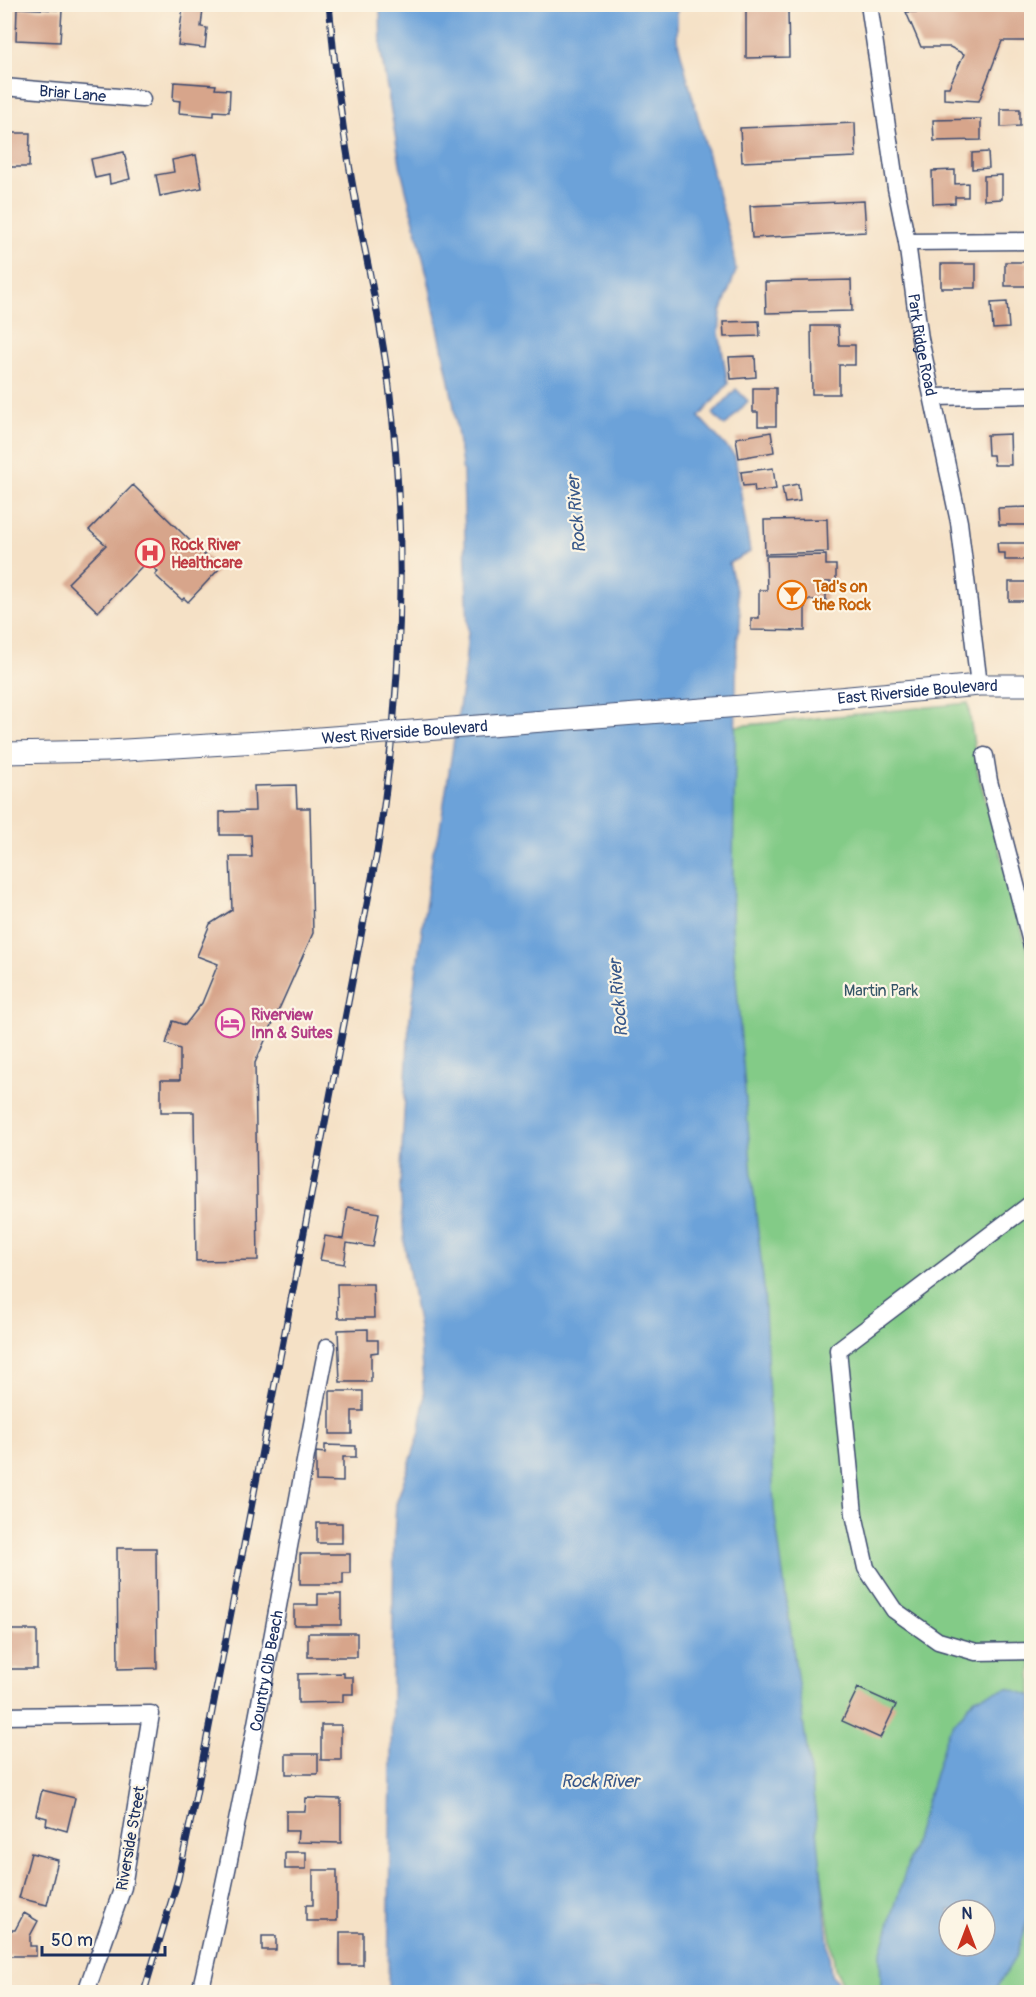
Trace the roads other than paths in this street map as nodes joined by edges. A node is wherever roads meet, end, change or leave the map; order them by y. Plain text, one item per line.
1 (869, 4) edge
2 (4, 87) edge
3 (142, 99) dead end
4 (1032, 241) edge
5 (907, 242) junction
6 (1032, 395) edge
7 (933, 397) junction
8 (1032, 685) edge
9 (979, 686) junction
10 (806, 701) joint
11 (4, 753) edge
12 (985, 756) dead end
13 (1032, 946) edge
14 (1032, 1203) edge
15 (327, 1347) dead end
16 (1032, 1651) edge
17 (4, 1716) edge
18 (86, 1992) edge
19 (200, 1992) edge

1 - 5 street, Park Ridge Road
2 - 3 street, Briar Lane
4 - 5 street
5 - 7 street, Park Ridge Road
6 - 7 street
7 - 9 street, Park Ridge Road
8 - 9 main road, East Riverside Boulevard
9 - 10 main road, East Riverside Boulevard
10 - 11 main road, West Riverside Boulevard, bridge
12 - 13 street
14 - 16 street
15 - 19 street, Country Clb Beach
17 - 18 street, Riverside Street

